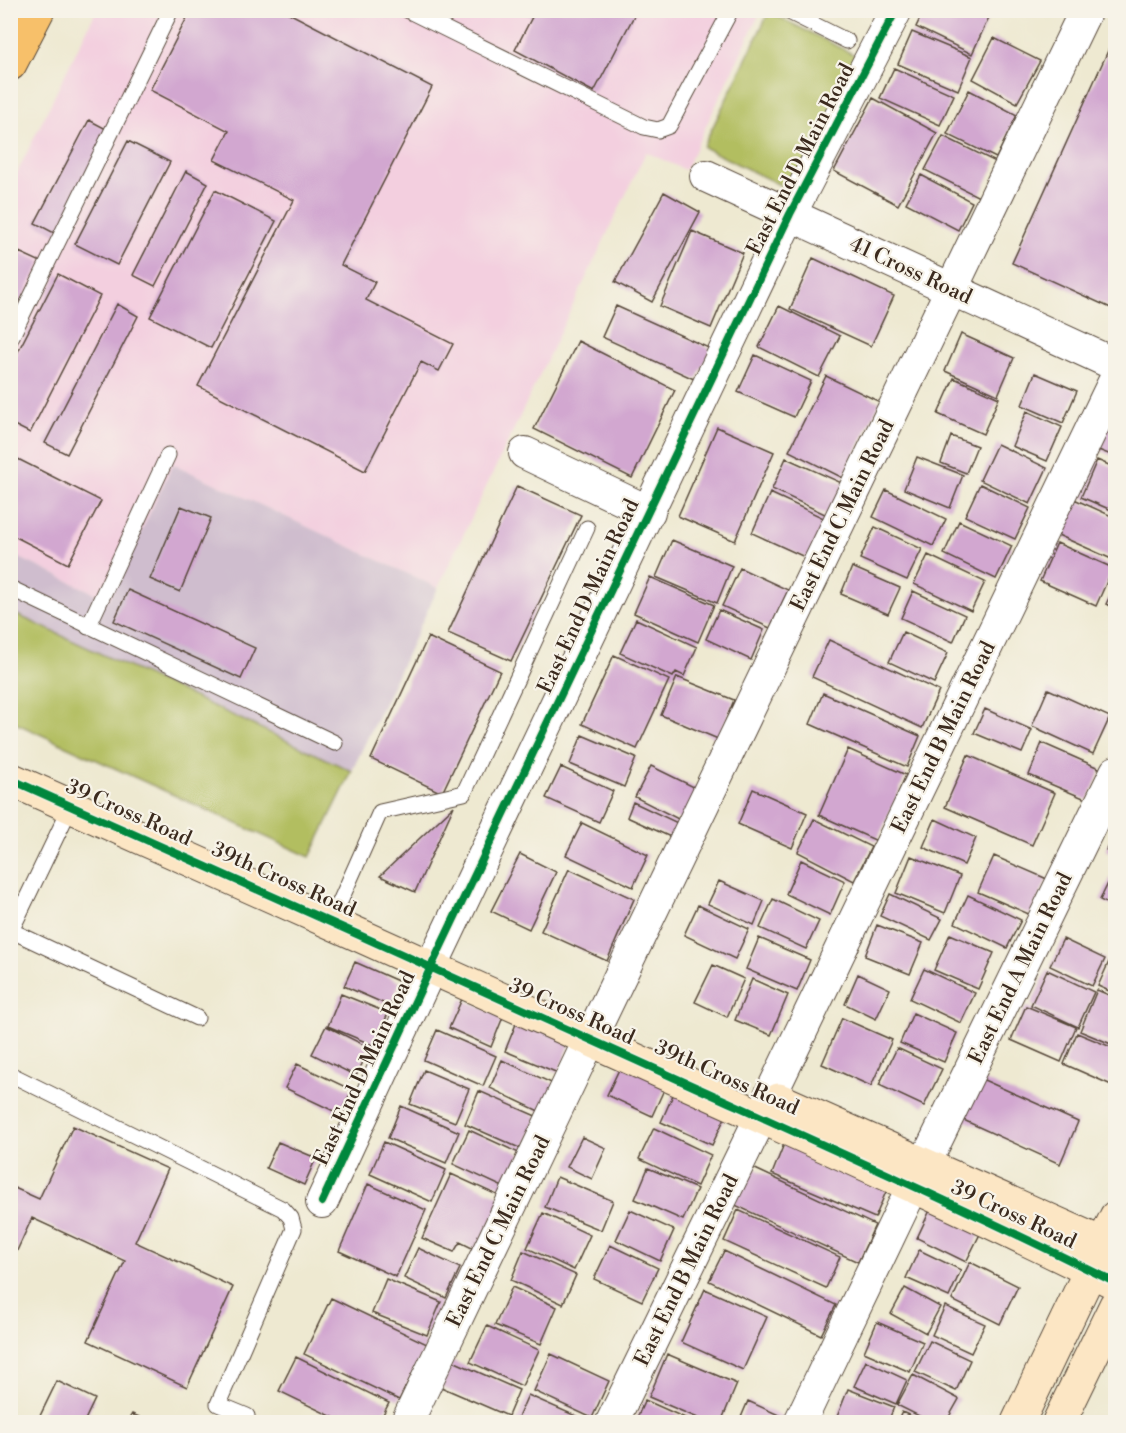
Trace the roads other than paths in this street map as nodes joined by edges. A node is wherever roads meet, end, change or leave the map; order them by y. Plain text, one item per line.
1 (38, 10) edge
2 (171, 10) edge
3 (407, 10) edge
4 (731, 10) edge
5 (785, 10) edge
6 (896, 10) edge
7 (1086, 10) edge
8 (847, 41) dead end
9 (10, 64) edge
10 (706, 176) dead end
11 (790, 214) junction
12 (951, 288) junction
13 (10, 340) edge
14 (1116, 364) edge
15 (1116, 378) edge
16 (525, 453) dead end
17 (168, 454) dead end
18 (648, 512) junction
19 (587, 528) dead end
20 (10, 588) edge
21 (88, 627) junction
22 (335, 743) dead end
23 (10, 758) edge
24 (1116, 772) edge
25 (10, 779) edge
26 (92, 808) junction
27 (339, 904) junction
28 (11, 932) edge
29 (436, 958) junction
30 (197, 1017) dead end
31 (594, 1029) junction
32 (10, 1074) edge
33 (765, 1107) junction
34 (918, 1175) junction
35 (322, 1202) dead end
36 (1108, 1253) edge
37 (1116, 1305) edge
38 (244, 1422) edge
39 (406, 1422) edge
40 (612, 1422) edge
41 (800, 1422) edge
42 (1018, 1422) edge
43 (1059, 1422) edge

1 - 9 main road
2 - 13 lane
3 - 4 lane
5 - 8 lane
6 - 11 street, East End D Main Road
7 - 12 street, East End C Main Road
10 - 11 street, 41 Cross Road
11 - 12 street, 41 Cross Road
11 - 18 street, East End D Main Road
12 - 14 street, 41 Cross Road
12 - 31 street, East End C Main Road
15 - 33 street, East End B Main Road
16 - 18 street
17 - 21 lane
18 - 29 street, East End D Main Road
19 - 27 lane
20 - 21 lane
21 - 22 lane
23 - 26 street, 39th Cross Road
24 - 34 street, East End A Main Road
25 - 26 street, 39 Cross Road
26 - 27 street, 39th Cross Road
26 - 28 lane
26 - 29 street, 39 Cross Road
27 - 29 street, 39th Cross Road
28 - 30 lane
29 - 31 street, 39 Cross Road
29 - 35 street, East End D Main Road
31 - 33 street, 39 Cross Road
31 - 39 street, East End C Main Road
32 - 38 lane
33 - 34 street, 39 Cross Road
33 - 40 street, East End B Main Road
34 - 36 street, 39 Cross Road
34 - 41 street, East End A Main Road
36 - 42 street
37 - 43 street

